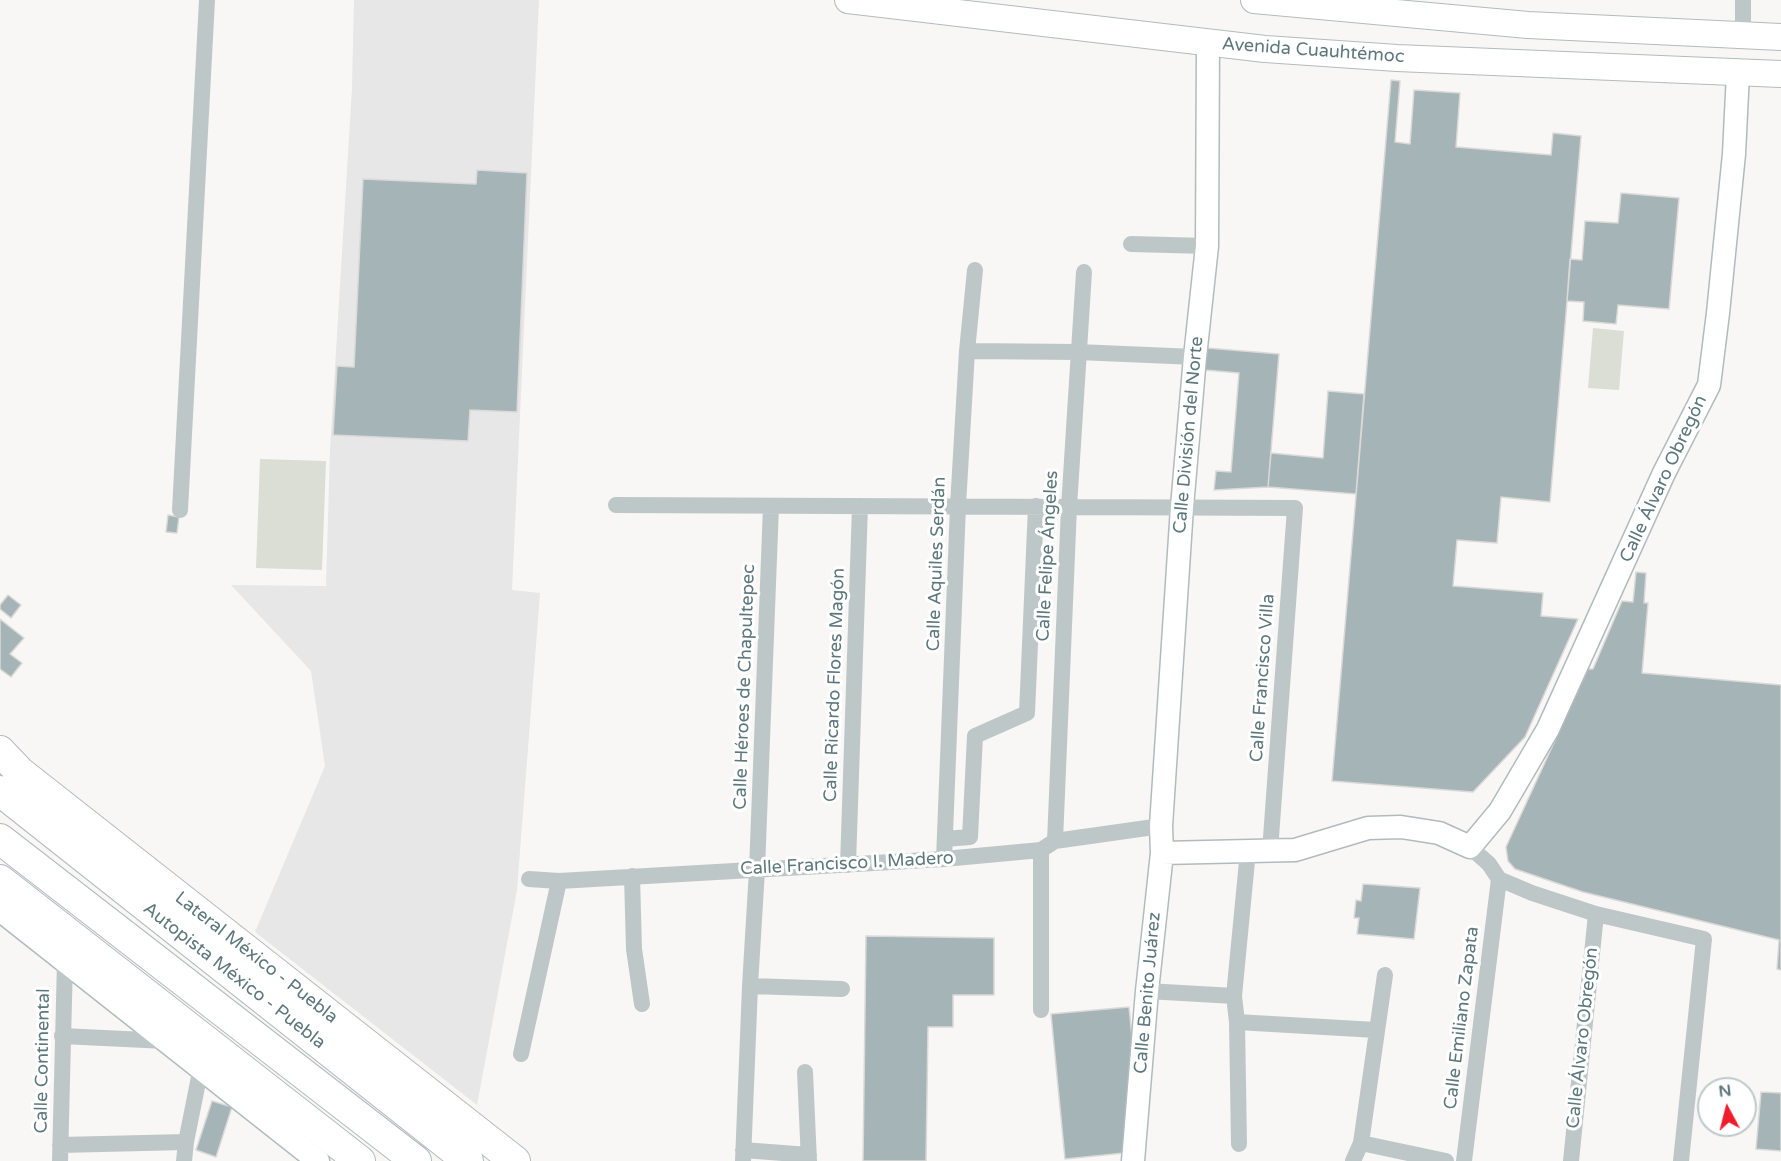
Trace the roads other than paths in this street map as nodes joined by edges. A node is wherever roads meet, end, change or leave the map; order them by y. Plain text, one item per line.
1 (207, 0) edge
2 (848, 0) edge
3 (1254, 0) edge
4 (1743, 0) edge
5 (1743, 36) junction
6 (1781, 37) edge
7 (1208, 43) junction
8 (1781, 61) edge
9 (1681, 69) junction
10 (1738, 73) junction
11 (1781, 74) edge
12 (1131, 244) dead end
13 (1207, 246) junction
14 (975, 270) dead end
15 (1084, 272) dead end
16 (967, 351) junction
17 (1078, 352) junction
18 (1195, 357) junction
19 (616, 505) dead end
20 (771, 506) junction
21 (860, 506) junction
22 (958, 506) junction
23 (1036, 506) junction
24 (1069, 507) junction
25 (1182, 507) junction
26 (180, 510) dead end
27 (0, 751) edge
28 (0, 791) edge
29 (1161, 826) junction
30 (0, 839) edge
31 (945, 839) junction
32 (1048, 846) junction
33 (1470, 847) junction
34 (1259, 851) junction
35 (1162, 853) junction
36 (944, 859) junction
37 (848, 865) junction
38 (757, 870) junction
39 (632, 876) junction
40 (529, 879) dead end
41 (1499, 879) junction
42 (0, 880) edge
43 (559, 881) junction
44 (0, 910) edge
45 (1596, 914) junction
46 (65, 961) junction
47 (1385, 975) dead end
48 (750, 986) junction
49 (842, 989) dead end
50 (1147, 991) junction
51 (203, 995) junction
52 (1234, 996) junction
53 (642, 1004) dead end
54 (1041, 1011) dead end
55 (1237, 1022) junction
56 (1376, 1030) junction
57 (62, 1036) junction
58 (166, 1041) junction
59 (521, 1054) dead end
60 (201, 1067) junction
61 (805, 1072) dead end
62 (186, 1142) junction
63 (1361, 1143) junction
64 (1239, 1144) dead end
65 (60, 1153) edge
66 (743, 1156) edge
67 (809, 1158) edge
68 (184, 1161) edge
69 (318, 1161) edge
70 (360, 1161) edge
71 (373, 1161) edge
72 (416, 1161) edge
73 (468, 1161) edge
74 (515, 1161) edge
75 (1133, 1161) edge
76 (1353, 1161) edge
77 (1446, 1161) edge
78 (1464, 1161) edge
79 (1571, 1161) edge
80 (1681, 1161) edge

1 - 26 street
2 - 7 main road, Avenida Cuauhtémoc
3 - 5 main road
4 - 5 street
5 - 6 main road
5 - 8 main road
5 - 9 main road
7 - 9 main road, Avenida Cuauhtémoc
7 - 13 street, Calle División del Norte
9 - 10 main road, Avenida Cuauhtémoc
10 - 11 main road, Avenida Cuauhtémoc
10 - 33 street, Calle Álvaro Obregón
12 - 13 street
13 - 18 street, Calle División del Norte
14 - 16 street, Calle Aquiles Serdán
15 - 17 street, Calle Felipe Ángeles
16 - 17 street
16 - 22 street, Calle Aquiles Serdán
17 - 18 street
17 - 24 street, Calle Felipe Ángeles
18 - 25 street, Calle División del Norte
19 - 20 street
20 - 21 street
20 - 38 street, Calle Héroes de Chapultepec
21 - 22 street
21 - 37 street, Calle Ricardo Flores Magón
22 - 23 street
22 - 31 street, Calle Aquiles Serdán
23 - 24 street
23 - 31 street
24 - 25 street
24 - 32 street, Calle Felipe Ángeles
25 - 29 street, Calle División del Norte
25 - 34 street, Calle Francisco Villa
27 - 74 highway, Lateral México - Puebla
28 - 73 highway, Autopista México - Puebla
29 - 32 street, Calle Francisco I. Madero
29 - 35 street, Calle Benito Juárez
30 - 51 highway, Autopista México - Puebla
31 - 36 street, Calle Aquiles Serdán
32 - 36 street, Calle Francisco I. Madero
32 - 54 street, Calle Felipe Ángeles
33 - 34 street
33 - 41 street
34 - 35 street
34 - 52 street
35 - 50 street, Calle Benito Juárez
36 - 37 street, Calle Francisco I. Madero
37 - 38 street, Calle Francisco I. Madero
38 - 39 street, Calle Francisco I. Madero
38 - 48 street, Calle Héroes de Chapultepec
39 - 43 street, Calle Francisco I. Madero
39 - 53 street
40 - 43 street, Calle Francisco I. Madero
41 - 45 street
41 - 78 street, Calle Emiliano Zapata
42 - 70 highway
43 - 59 street
44 - 46 street
45 - 79 street, Calle Álvaro Obregón
45 - 80 street
46 - 57 street, Calle Continental
46 - 58 street
47 - 56 street
48 - 49 street
48 - 66 street, Calle Héroes de Chapultepec
50 - 52 street
50 - 75 street, Calle Benito Juárez
51 - 71 highway
51 - 72 highway, Autopista México - Puebla
52 - 55 street
55 - 56 street
55 - 64 street
56 - 63 street
57 - 58 street
57 - 65 street, Calle Continental
58 - 60 street
60 - 62 street
60 - 69 street
61 - 67 street
62 - 65 street
62 - 68 street
63 - 76 street
63 - 77 street
66 - 67 street

